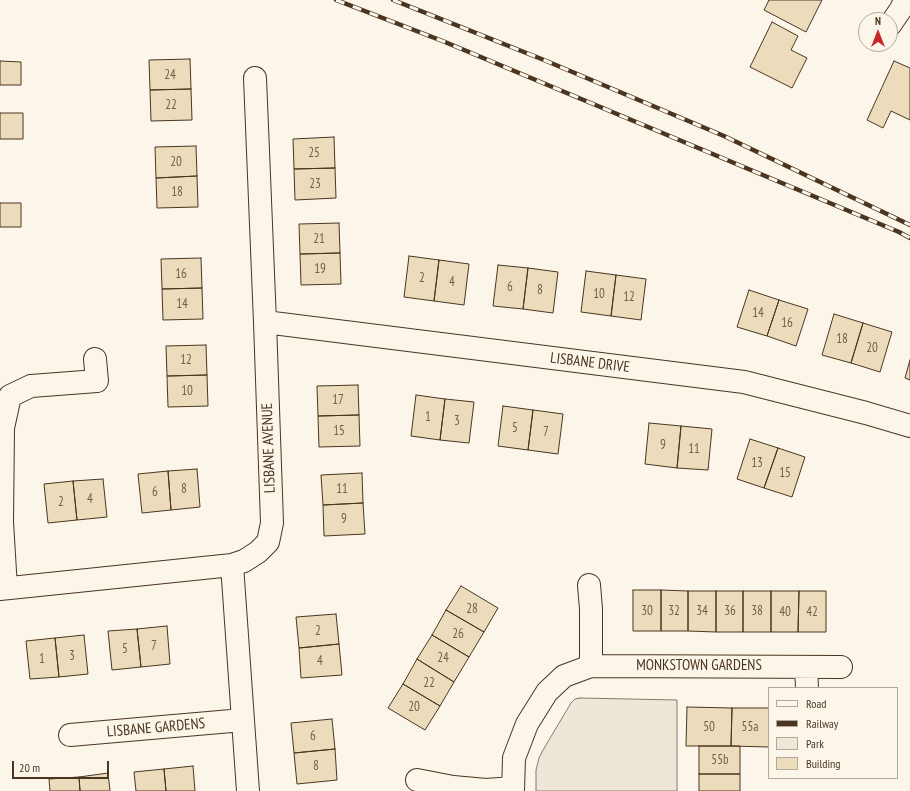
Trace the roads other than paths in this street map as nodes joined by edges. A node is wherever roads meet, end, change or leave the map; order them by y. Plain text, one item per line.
1 (255, 78) dead end
2 (265, 322) junction
3 (95, 359) dead end
4 (910, 426) edge
5 (232, 566) junction
6 (589, 585) dead end
7 (3, 588) edge
8 (592, 666) junction
9 (841, 667) dead end
10 (806, 678) edge
11 (243, 720) junction
12 (70, 735) dead end
13 (417, 780) dead end
14 (513, 790) edge
15 (248, 791) edge

1 - 2 street, LISBANE AVENUE
2 - 4 street, LISBANE DRIVE
2 - 5 street, LISBANE AVENUE
3 - 7 street
5 - 7 street, LISBANE AVENUE
5 - 11 street
6 - 8 street
8 - 10 street, MONKSTOWN GARDENS
8 - 14 street, MONKSTOWN GARDENS
9 - 10 street, MONKSTOWN GARDENS
11 - 12 street, LISBANE GARDENS
11 - 15 street
13 - 14 street, MONKSTOWN GARDENS

